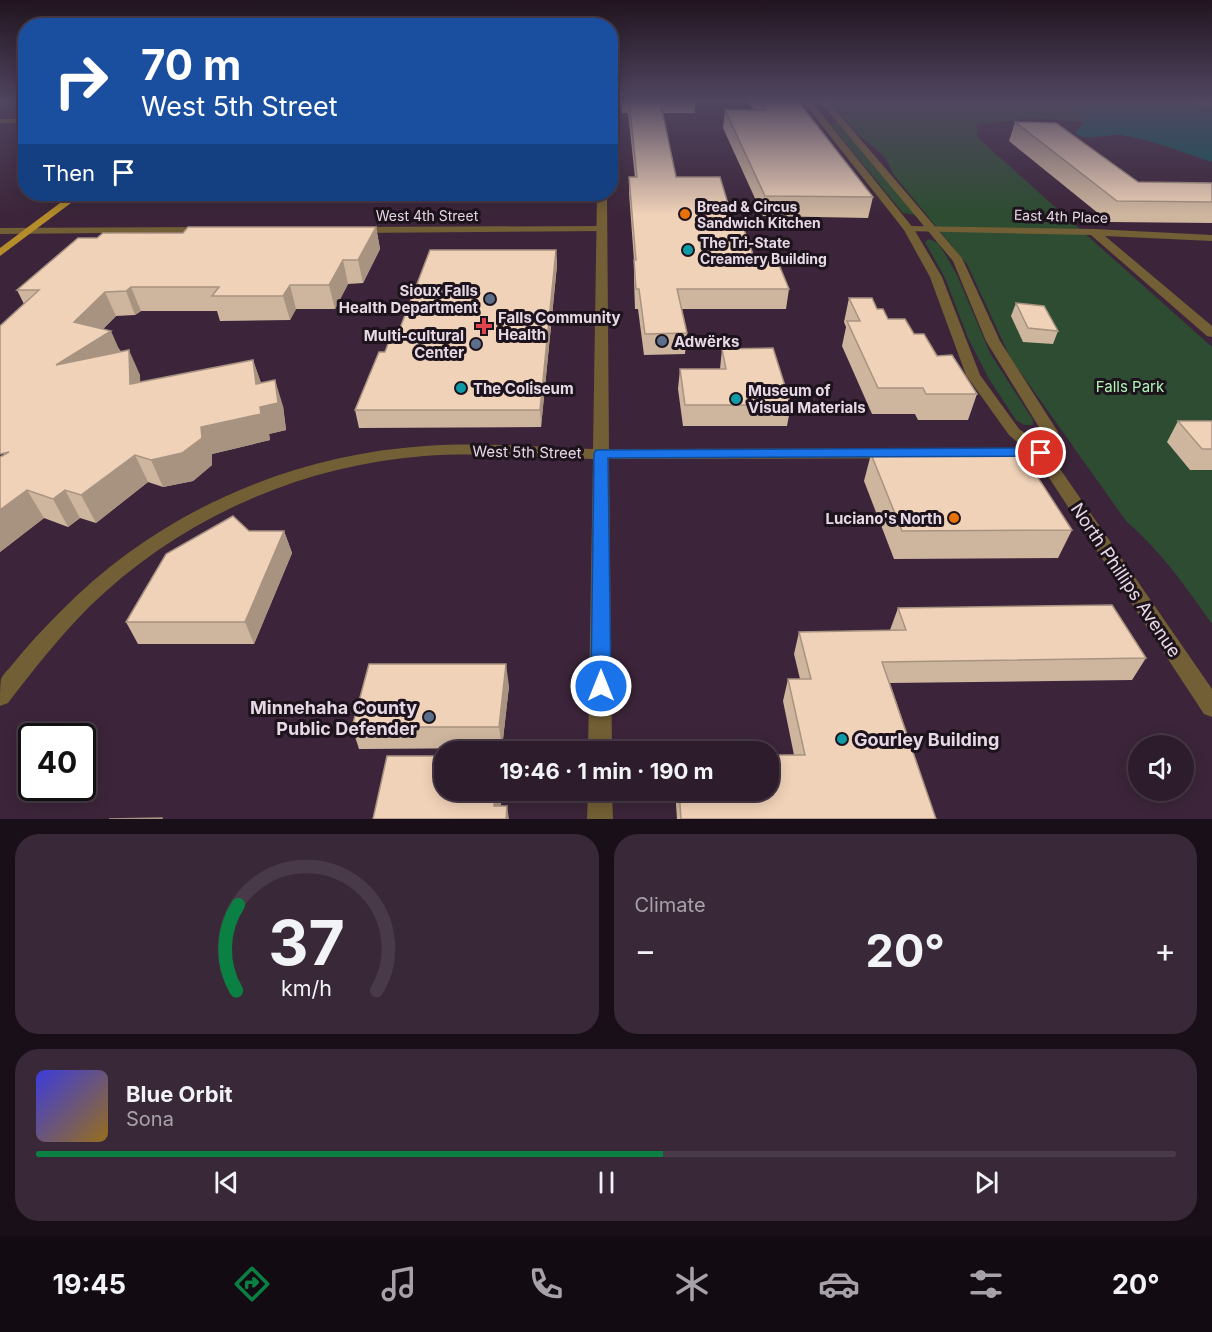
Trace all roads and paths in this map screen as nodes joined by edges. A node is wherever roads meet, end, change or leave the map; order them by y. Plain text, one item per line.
1 (837, 138) edge
2 (856, 138) edge
3 (69, 201) edge
4 (602, 201) edge
5 (602, 229) junction
6 (909, 229) junction
7 (933, 229) junction
8 (223, 230) edge
9 (348, 230) edge
10 (0, 231) edge
11 (29, 231) junction
12 (1094, 232) junction
13 (1212, 238) edge
14 (0, 253) edge
15 (1212, 333) edge
16 (1041, 453) junction
17 (601, 454) junction
18 (0, 696) edge
19 (1212, 707) edge
20 (600, 741) edge
21 (600, 801) edge
22 (600, 819) edge

1 - 6 street, North Phillips Avenue
2 - 7 street
3 - 11 main road
4 - 5 street
5 - 9 street, West 4th Street
5 - 17 street
6 - 7 street, East 4th Place
6 - 16 street, North Phillips Avenue
7 - 12 street, East 4th Place
7 - 16 street
8 - 11 street
10 - 11 street
11 - 14 main road
12 - 13 street, East 4th Place
12 - 15 street
16 - 17 street, West 5th Street
16 - 19 street, North Phillips Avenue
17 - 18 street, West 5th Street
17 - 20 street
21 - 22 street

